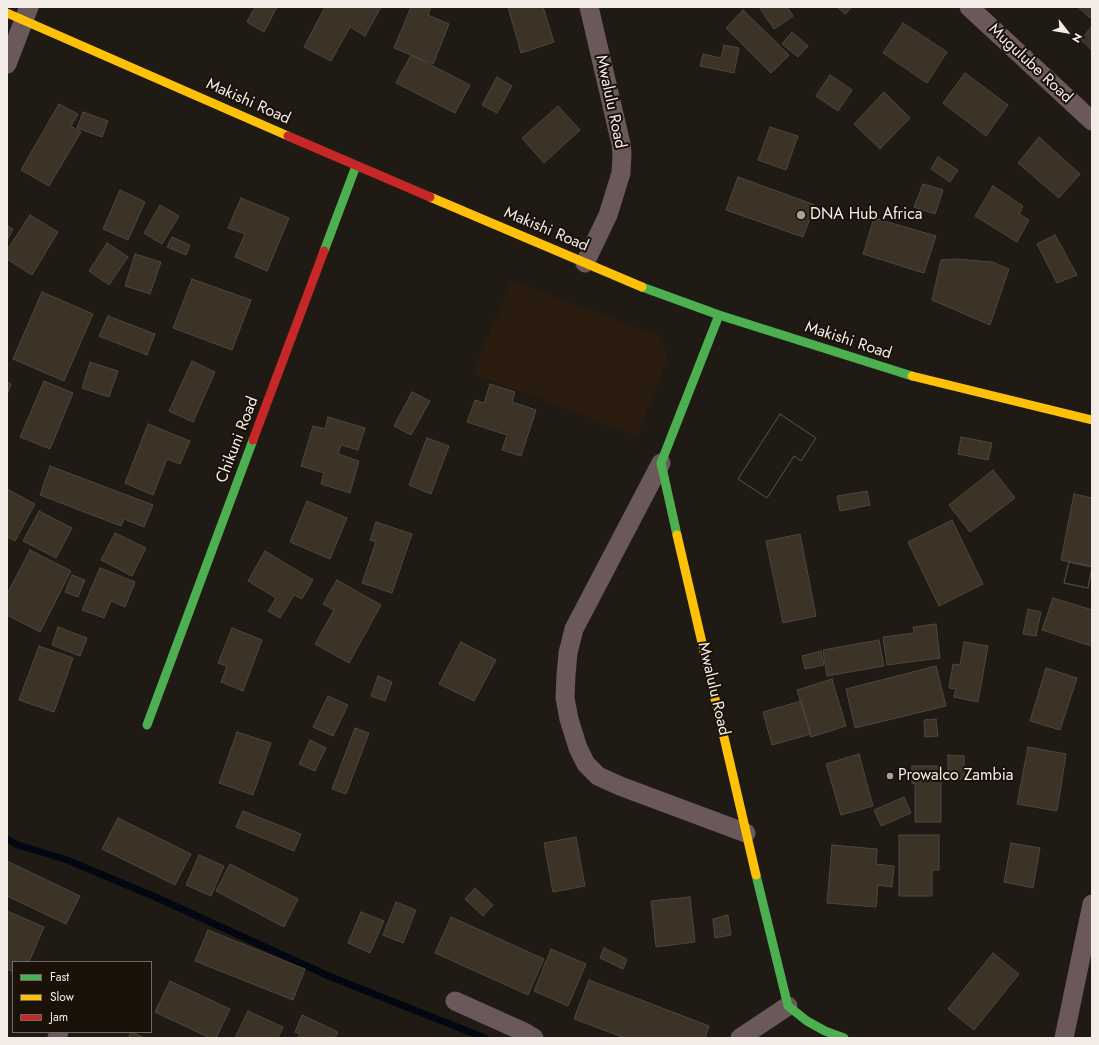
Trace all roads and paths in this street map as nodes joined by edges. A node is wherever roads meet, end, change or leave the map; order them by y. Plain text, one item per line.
1 (590, 7) edge
2 (969, 7) edge
3 (20, 13) edge
4 (7, 64) edge
5 (1092, 120) edge
6 (356, 166) junction
7 (585, 262) junction
8 (719, 315) junction
9 (1092, 420) edge
10 (661, 463) junction
11 (147, 725) dead end
12 (746, 833) junction
13 (1092, 904) edge
14 (455, 1001) dead end
15 (788, 1006) junction
16 (534, 1038) edge
17 (740, 1038) edge
18 (844, 1038) edge
19 (1064, 1038) edge

1 - 7 street, Mwalulu Road
2 - 5 street, Mugulube Road
3 - 4 street
3 - 6 street, Makishi Road
6 - 7 street, Makishi Road
6 - 11 street, Chikuni Road
7 - 8 street, Makishi Road
8 - 9 street, Makishi Road
8 - 10 street
10 - 12 street, Mwalulu Road
10 - 12 street
12 - 15 street, Mwalulu Road
13 - 19 street
14 - 16 street
15 - 17 street
15 - 18 street

